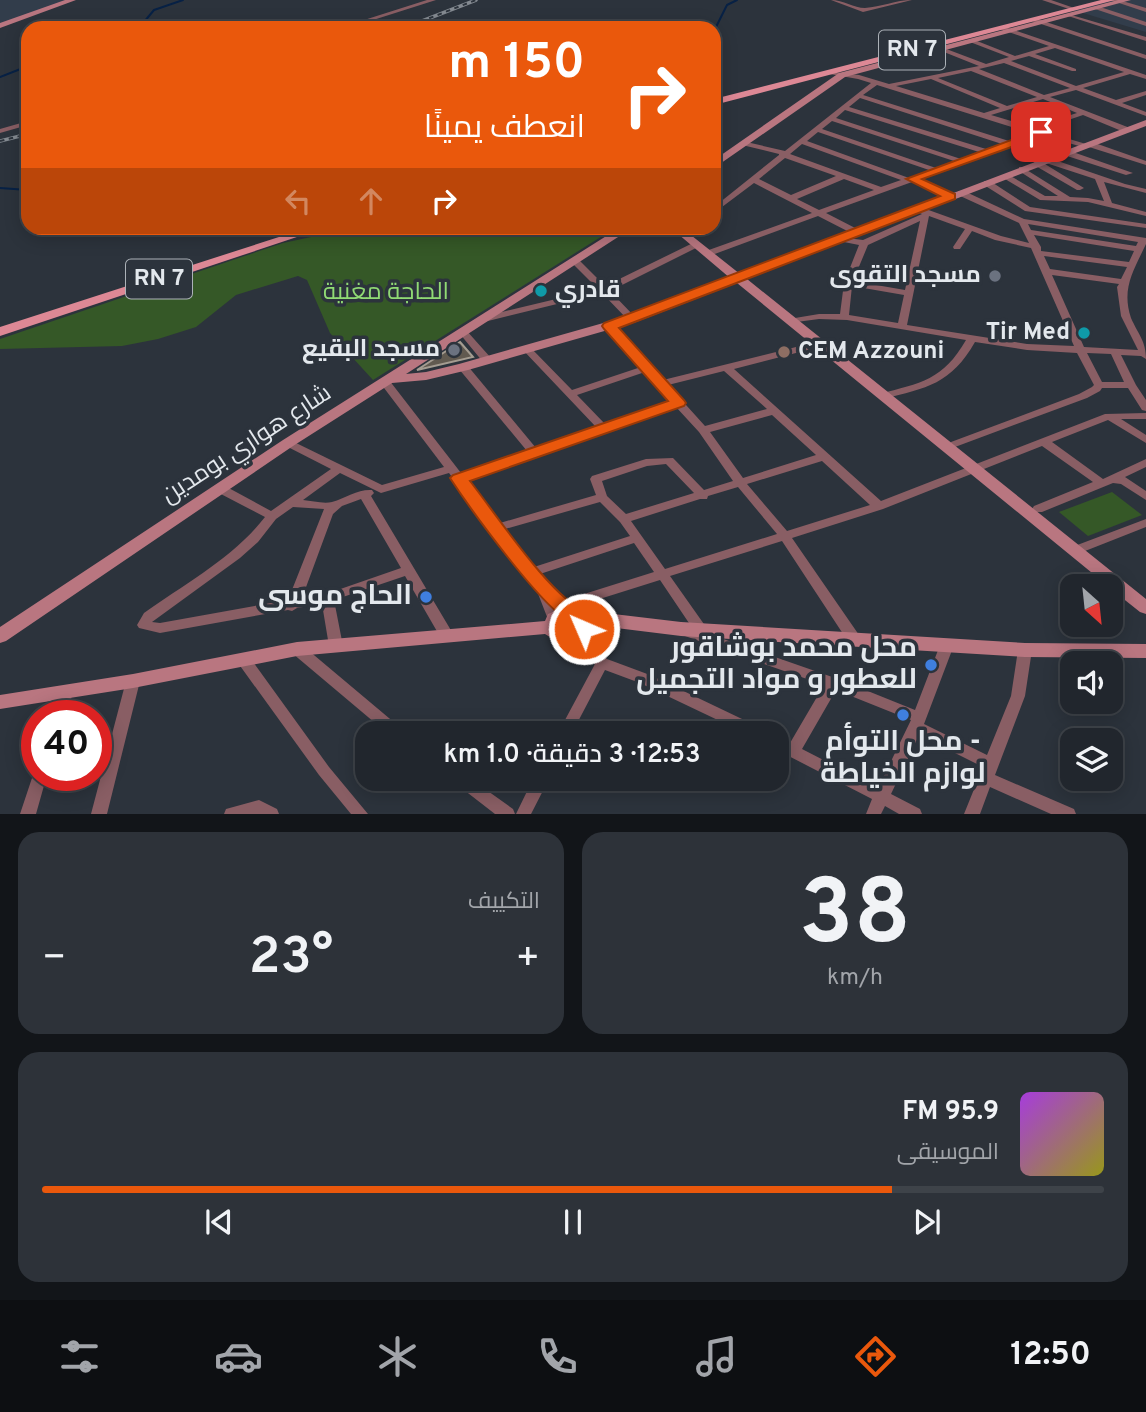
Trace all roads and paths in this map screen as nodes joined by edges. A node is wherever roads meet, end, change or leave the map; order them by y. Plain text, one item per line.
1 (72, 0) edge
2 (433, 0) edge
3 (838, 0) edge
4 (909, 0) edge
5 (1045, 0) edge
6 (1118, 0) edge
7 (1097, 8) junction
8 (1146, 10) edge
9 (1072, 12) junction
10 (1128, 18) junction
11 (365, 21) edge
12 (1037, 21) junction
13 (1146, 24) edge
14 (1101, 25) junction
15 (0, 26) edge
16 (1055, 27) junction
17 (1006, 29) junction
18 (1146, 30) edge
19 (1127, 33) junction
20 (1026, 36) junction
21 (1146, 40) edge
22 (1094, 42) junction
23 (974, 45) junction
24 (1056, 46) junction
25 (1079, 47) dead end
26 (941, 49) junction
27 (1122, 49) junction
28 (1069, 50) junction
29 (1146, 50) edge
30 (967, 52) dead end
31 (1112, 52) dead end
32 (1133, 53) junction
33 (1030, 54) junction
34 (956, 55) junction
35 (1101, 55) dead end
36 (1016, 58) junction
37 (1091, 58) junction
38 (1146, 59) edge
39 (1004, 61) junction
40 (986, 66) junction
41 (1120, 68) junction
42 (972, 69) junction
43 (1074, 70) dead end
44 (1130, 71) junction
45 (826, 72) junction
46 (857, 74) junction
47 (842, 75) junction
48 (931, 77) junction
49 (1146, 77) edge
50 (876, 82) junction
51 (890, 86) junction
52 (1075, 88) junction
53 (1146, 93) edge
54 (859, 96) junction
55 (1044, 97) junction
56 (721, 100) edge
57 (1115, 103) junction
58 (844, 107) junction
59 (1006, 108) junction
60 (1083, 113) junction
61 (984, 115) junction
62 (830, 117) junction
63 (930, 118) junction
64 (1146, 121) edge
65 (21, 125) edge
66 (913, 128) junction
67 (816, 129) junction
68 (1031, 130) junction
69 (1127, 130) junction
70 (0, 131) edge
71 (1041, 132) junction
72 (894, 139) junction
73 (800, 141) junction
74 (745, 143) junction
75 (1010, 144) junction
76 (1088, 145) junction
77 (873, 149) junction
78 (987, 152) junction
79 (784, 153) junction
80 (1067, 153) junction
81 (721, 159) edge
82 (961, 161) junction
83 (1042, 162) junction
84 (1146, 164) edge
85 (1022, 169) junction
86 (936, 170) junction
87 (1129, 173) junction
88 (844, 176) junction
89 (1004, 176) junction
90 (753, 179) junction
91 (910, 179) junction
92 (1100, 179) junction
93 (1109, 182) junction
94 (987, 183) junction
95 (1080, 188) dead end
96 (881, 190) junction
97 (1141, 190) edge
98 (956, 195) junction
99 (792, 198) junction
100 (1070, 199) junction
101 (721, 205) edge
102 (1109, 205) junction
103 (819, 213) junction
104 (923, 213) junction
105 (1073, 214) junction
106 (1144, 214) edge
107 (1022, 221) junction
108 (1146, 226) edge
109 (969, 229) junction
110 (1073, 230) junction
111 (1028, 232) junction
112 (721, 233) edge
113 (297, 235) edge
114 (615, 235) edge
115 (694, 238) edge
116 (861, 238) junction
117 (1143, 244) edge
118 (957, 247) dead end
119 (1039, 250) junction
120 (575, 261) junction
121 (1130, 265) junction
122 (1049, 272) junction
123 (742, 278) junction
124 (1122, 282) junction
125 (848, 283) junction
126 (604, 290) junction
127 (909, 293) junction
128 (844, 318) junction
129 (484, 319) junction
130 (632, 319) junction
131 (796, 320) junction
132 (609, 326) junction
133 (902, 327) junction
134 (0, 332) edge
135 (463, 332) junction
136 (971, 340) junction
137 (820, 344) junction
138 (527, 349) junction
139 (1079, 349) junction
140 (1115, 352) junction
141 (1145, 355) edge
142 (487, 360) junction
143 (463, 367) junction
144 (726, 367) junction
145 (646, 369) junction
146 (388, 381) junction
147 (660, 384) junction
148 (1099, 385) junction
149 (1131, 385) junction
150 (569, 394) junction
151 (888, 395) junction
152 (678, 403) junction
153 (1146, 408) edge
154 (773, 411) junction
155 (1109, 416) junction
156 (1146, 416) edge
157 (604, 429) junction
158 (703, 430) junction
159 (1146, 440) edge
160 (1044, 442) junction
161 (288, 443) junction
162 (955, 444) junction
163 (536, 454) junction
164 (822, 457) junction
165 (1146, 463) edge
166 (980, 468) junction
167 (339, 469) junction
168 (455, 473) junction
169 (1106, 481) junction
170 (741, 484) junction
171 (221, 489) junction
172 (381, 489) junction
173 (363, 494) junction
174 (703, 496) junction
175 (1146, 496) edge
176 (602, 497) junction
177 (291, 503) junction
178 (333, 506) junction
179 (879, 506) junction
180 (1038, 509) junction
181 (272, 516) junction
182 (624, 519) junction
183 (1146, 523) edge
184 (496, 528) junction
185 (786, 536) junction
186 (637, 538) junction
187 (1081, 549) junction
188 (409, 570) junction
189 (531, 572) junction
190 (662, 574) junction
191 (1146, 596) edge
192 (327, 598) junction
193 (292, 606) junction
194 (1146, 608) edge
195 (568, 622) junction
196 (681, 629) junction
197 (701, 630) junction
198 (0, 636) edge
199 (447, 636) junction
200 (854, 639) junction
201 (947, 645) junction
202 (336, 646) junction
203 (297, 649) junction
204 (1025, 649) junction
205 (1146, 651) edge
206 (243, 659) junction
207 (602, 663) junction
208 (133, 681) junction
209 (833, 683) junction
210 (66, 692) junction
211 (64, 700) edge
212 (0, 702) edge
213 (383, 721) edge
214 (571, 721) edge
215 (733, 721) edge
216 (918, 722) junction
217 (789, 749) edge
218 (793, 751) junction
219 (988, 771) junction
220 (35, 791) edge
221 (476, 791) edge
222 (535, 791) edge
223 (881, 797) junction
224 (28, 814) edge
225 (99, 814) edge
226 (231, 814) edge
227 (272, 814) edge
228 (361, 814) edge
229 (508, 814) edge
230 (523, 814) edge
231 (873, 814) edge
232 (915, 814) edge
233 (972, 814) edge
234 (1069, 814) edge

1 - 15 street
2 - 11 street
3 - 4 street
5 - 9 street
6 - 7 street
6 - 8 street
6 - 9 main road, RN 7
7 - 9 street
7 - 10 street
9 - 12 main road, RN 7
9 - 14 street
10 - 13 street
10 - 14 street
12 - 16 street
12 - 17 main road, RN 7
14 - 19 street
16 - 20 street
16 - 22 street
17 - 20 street
17 - 23 street
17 - 45 main road, RN 7
18 - 19 street
19 - 21 street
19 - 22 street
20 - 24 street
22 - 27 street
23 - 26 street
23 - 36 street
24 - 28 street
24 - 33 street
25 - 28 street
26 - 34 street
26 - 46 street
27 - 31 street
27 - 32 street
28 - 37 street
29 - 32 street
30 - 34 street
32 - 38 street
33 - 36 street
33 - 43 street
34 - 40 street
35 - 37 street
36 - 39 street
37 - 41 street
38 - 41 street
39 - 40 street
39 - 52 street
40 - 42 street
41 - 44 street
42 - 48 street
42 - 55 street
44 - 49 street
44 - 52 street
45 - 47 street
45 - 56 main road, RN 7
46 - 47 street
46 - 50 street
47 - 74 street
48 - 51 street
48 - 59 street
50 - 51 street
50 - 54 street
51 - 61 street
52 - 55 street
52 - 57 street
53 - 57 street
54 - 58 street
54 - 63 street
55 - 59 street
55 - 60 street
57 - 64 street
58 - 62 street
58 - 66 street
59 - 61 street
60 - 68 street
60 - 69 street
61 - 68 street
62 - 67 street
62 - 72 street
63 - 66 street
63 - 75 street
64 - 69 street
65 - 70 street
66 - 78 street
67 - 73 street
67 - 77 street
68 - 71 street
69 - 76 street
71 - 75 street
71 - 76 street
72 - 77 street
72 - 82 street
73 - 79 street
73 - 91 street
74 - 79 street
74 - 81 street
75 - 78 street
76 - 80 street
76 - 84 street
77 - 86 street
78 - 82 street
79 - 88 street
79 - 90 street
80 - 83 street
80 - 87 street
82 - 86 street
83 - 85 street
83 - 92 street
83 - 95 street
84 - 87 street
85 - 89 street
85 - 100 street
86 - 91 street
87 - 93 street
88 - 96 street
88 - 99 street
89 - 94 street
89 - 100 street
90 - 99 street
90 - 101 street
91 - 96 street
91 - 98 street
92 - 93 street
92 - 102 street
93 - 97 street
94 - 98 street
94 - 105 street
96 - 103 street
97 - 106 street
98 - 104 street
98 - 107 street
99 - 103 street
100 - 102 street
100 - 105 street
102 - 106 street
103 - 112 street
103 - 116 street
104 - 109 street
104 - 116 street
104 - 127 street
105 - 108 street
105 - 110 street
107 - 110 street
107 - 111 street
109 - 118 street
109 - 119 street
110 - 117 street
111 - 117 street
111 - 119 street
113 - 134 main road, RN 7
114 - 120 street, شارع هواري بومدين
115 - 123 street
115 - 126 street
116 - 123 street
116 - 125 street
117 - 121 street
119 - 121 street
119 - 122 street
120 - 126 street
120 - 129 street, شارع هواري بومدين
121 - 124 street
122 - 124 street
122 - 139 street
123 - 130 street
123 - 131 street
124 - 141 street
125 - 127 street
125 - 128 street
126 - 129 street
126 - 130 street
127 - 133 street
128 - 131 street
128 - 133 street
129 - 135 street, شارع هواري بومدين
130 - 132 street
131 - 137 street
131 - 151 street
132 - 138 street
132 - 145 street
133 - 136 street
135 - 142 street
135 - 146 street, شارع هواري بومدين
136 - 139 street
136 - 151 street
137 - 144 street
137 - 151 street
138 - 142 street
138 - 150 street
139 - 140 street
139 - 148 street
140 - 141 street
140 - 149 street
142 - 143 street
143 - 146 street
143 - 163 street
144 - 147 street
144 - 154 street
145 - 147 street
145 - 150 street
146 - 161 street, شارع هواري بومدين
146 - 168 street
147 - 152 street
148 - 149 street
148 - 162 street
149 - 153 street
150 - 157 street
151 - 162 street
151 - 166 street
152 - 157 street
152 - 158 street
154 - 158 street
154 - 164 street
155 - 156 street
155 - 159 street
155 - 160 street
157 - 163 street
158 - 170 street
160 - 166 street
160 - 169 street
161 - 167 street
161 - 171 street, شارع هواري بومدين
162 - 166 street
163 - 168 street
164 - 170 street
164 - 179 street
165 - 169 street
166 - 179 street
166 - 180 street
166 - 187 street
167 - 172 street
167 - 177 street
168 - 172 street
168 - 184 street
169 - 175 street
169 - 180 street
170 - 174 street
170 - 185 street
171 - 181 street
171 - 198 street, شارع هواري بومدين
172 - 173 street
173 - 178 street
173 - 188 street
174 - 176 street
174 - 182 street
176 - 182 street
176 - 184 street
177 - 178 street
177 - 181 street
178 - 193 street
179 - 185 street
180 - 187 street
181 - 193 street
182 - 186 street
183 - 187 street
184 - 189 street
185 - 190 street
185 - 200 street
186 - 189 street
186 - 190 street
187 - 191 street
187 - 194 street
188 - 192 street
188 - 199 street
189 - 195 street
190 - 195 street
190 - 197 street
192 - 193 street
192 - 202 street
195 - 196 street
195 - 199 street
195 - 207 street
196 - 197 street
196 - 209 street
197 - 200 street
199 - 202 street
200 - 201 street
201 - 204 street
201 - 216 street
202 - 203 street
203 - 206 street
203 - 213 street
204 - 205 street
204 - 219 street
206 - 208 street
206 - 228 street
207 - 214 street
207 - 215 street
208 - 210 street
208 - 225 street
209 - 216 street
209 - 218 street
210 - 211 street
210 - 212 street
216 - 219 street
216 - 223 street
217 - 218 street
218 - 223 street
219 - 233 street
219 - 234 street
220 - 224 street
221 - 229 street
222 - 230 street
223 - 231 street
223 - 232 street
226 - 227 street

